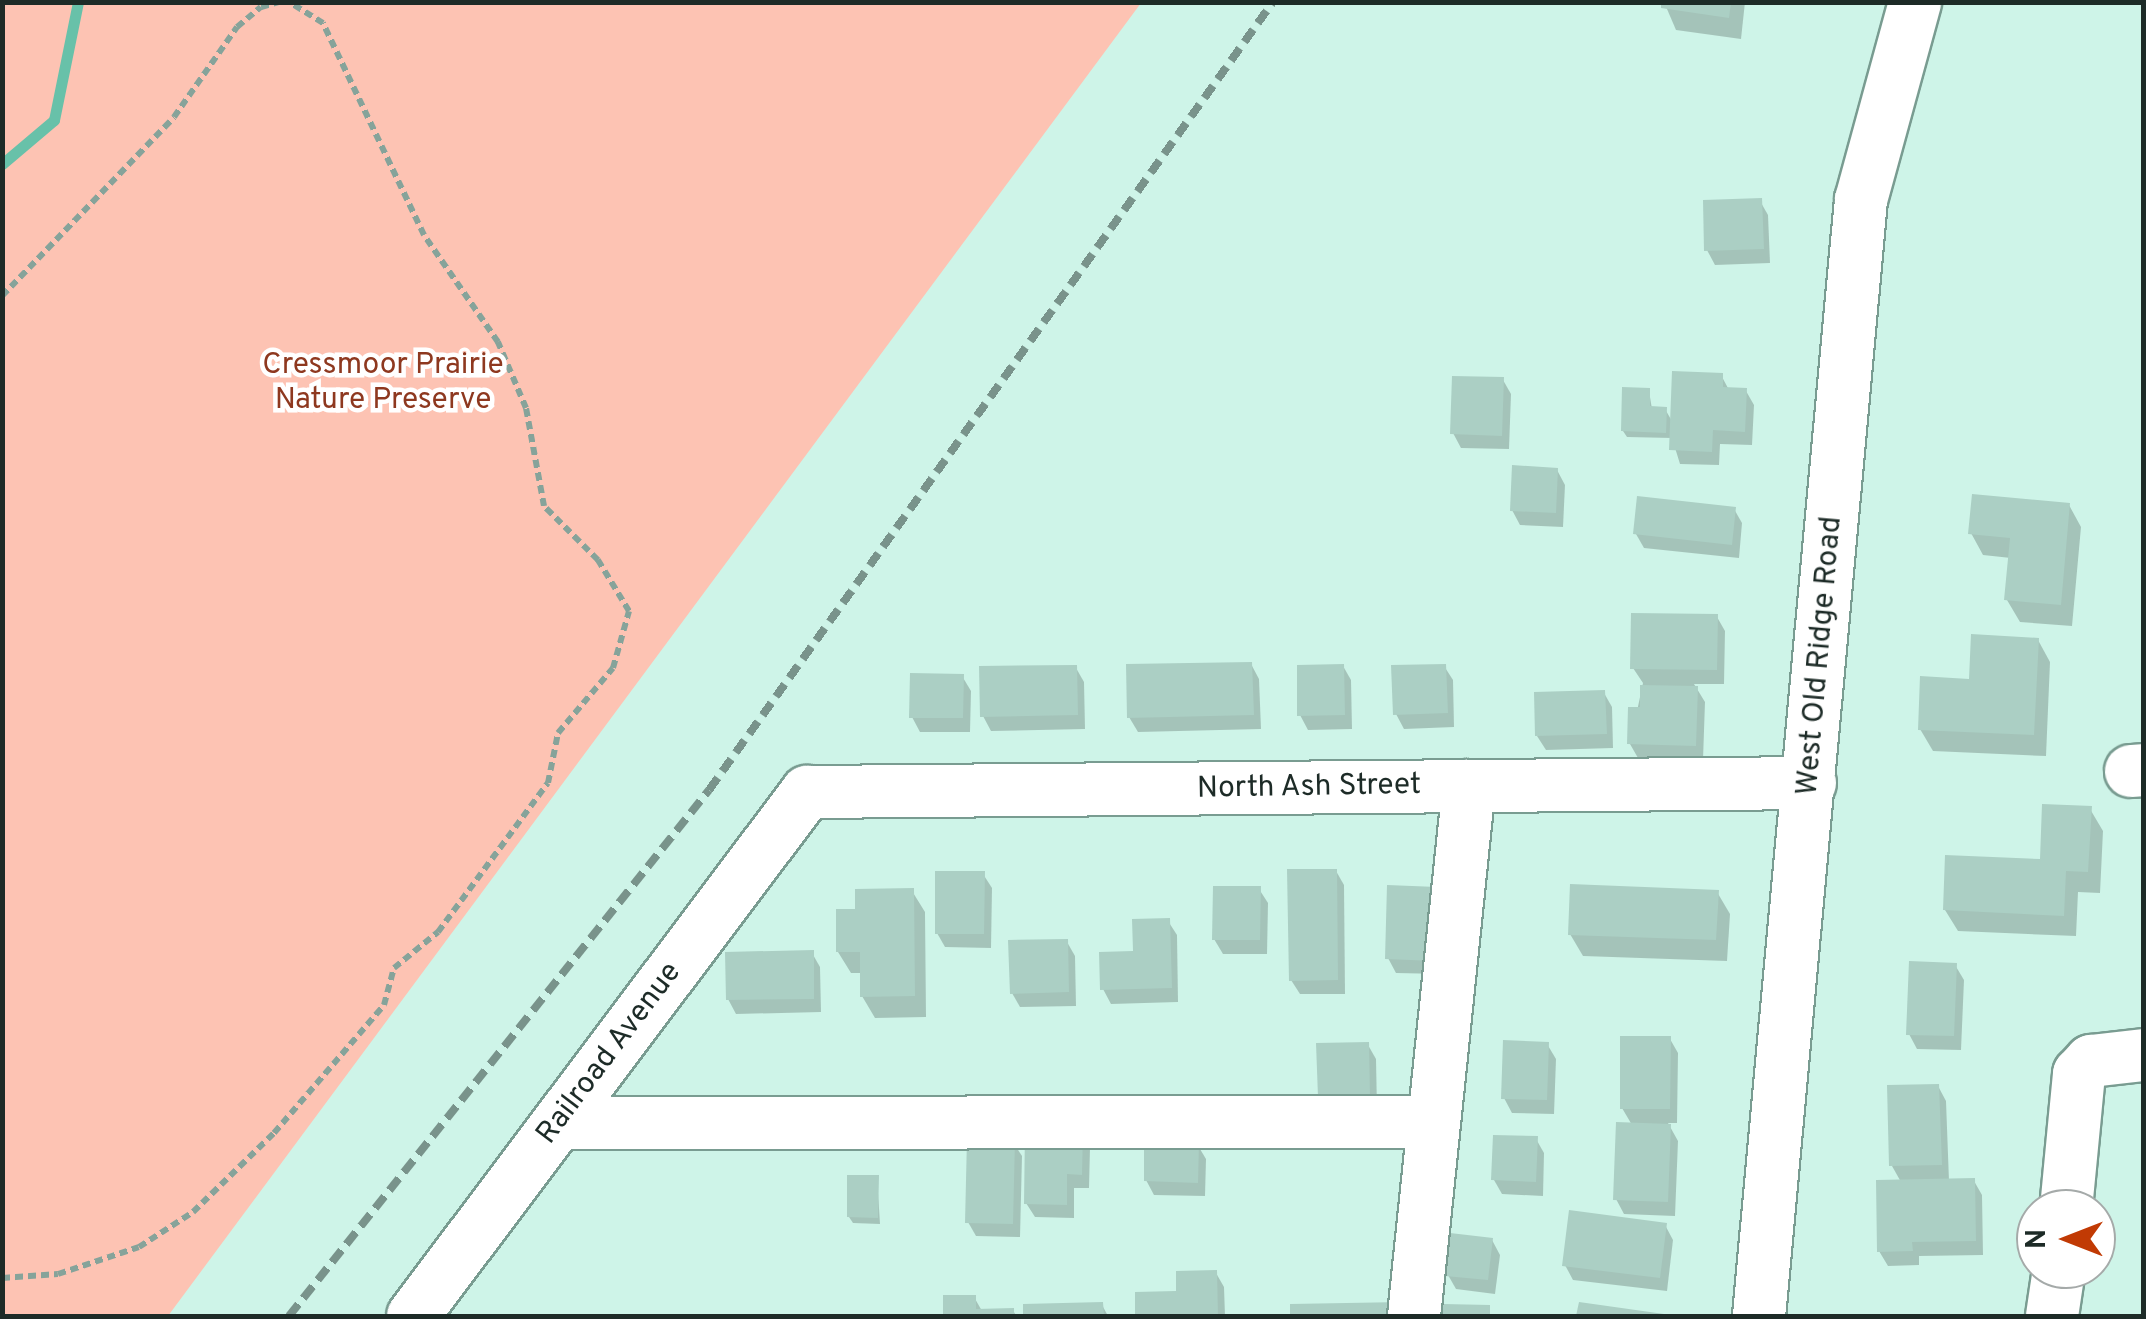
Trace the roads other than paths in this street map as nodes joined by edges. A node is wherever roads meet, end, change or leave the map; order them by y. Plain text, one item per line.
1 (1915, 2) edge
2 (1810, 784) junction
3 (1468, 786) junction
4 (807, 792) joint
5 (2144, 1055) edge
6 (1434, 1122) junction
7 (559, 1123) junction
8 (2068, 1189) edge
9 (2056, 1289) edge
10 (414, 1316) edge
11 (1414, 1316) edge
12 (1758, 1316) edge
13 (2052, 1316) edge

1 - 2 street, West Old Ridge Road
2 - 3 street, North Ash Street
2 - 12 street, West Old Ridge Road
3 - 4 street, North Ash Street
3 - 6 street
4 - 7 street, Railroad Avenue
5 - 8 street
6 - 7 street
6 - 11 street
7 - 10 street, Railroad Avenue
9 - 13 street

